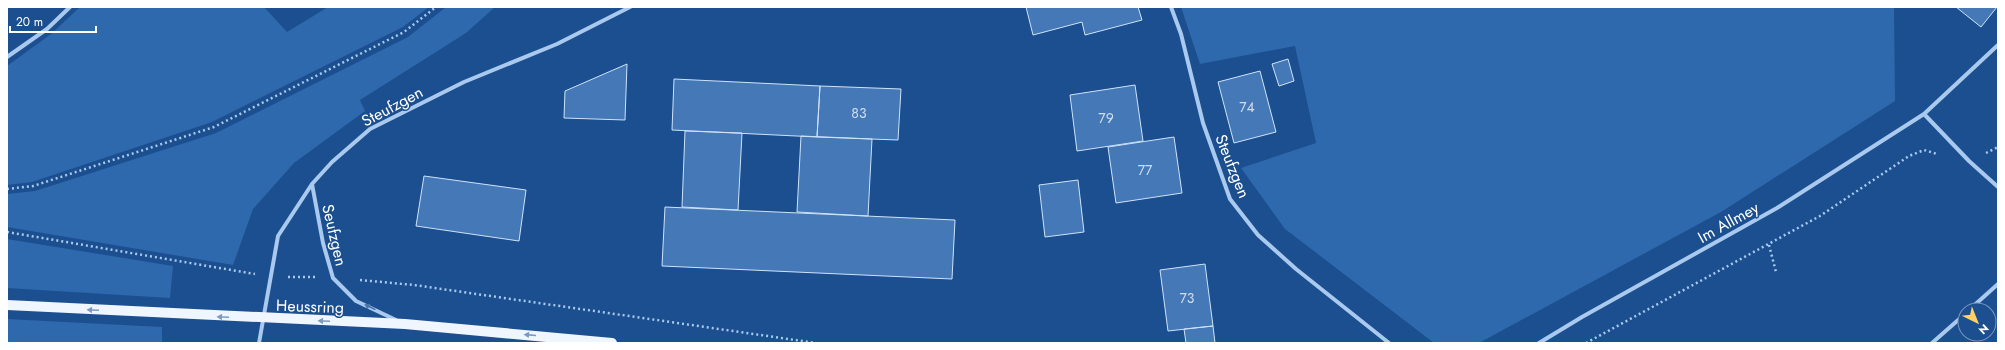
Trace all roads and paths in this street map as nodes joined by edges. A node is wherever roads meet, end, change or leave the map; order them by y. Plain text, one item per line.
1 (70, 7) edge
2 (436, 7) edge
3 (630, 7) edge
4 (1172, 7) edge
5 (1998, 45) edge
6 (7, 57) edge
7 (1924, 114) junction
8 (1998, 147) edge
9 (1969, 161) junction
10 (312, 184) junction
11 (1998, 187) edge
12 (7, 189) edge
13 (7, 232) edge
14 (1769, 245) junction
15 (1776, 272) dead end
16 (270, 276) junction
17 (333, 278) junction
18 (1998, 284) edge
19 (1978, 302) edge
20 (7, 305) edge
21 (262, 319) junction
22 (1957, 321) edge
23 (405, 324) junction
24 (258, 343) edge
25 (612, 343) edge
26 (816, 343) edge
27 (1389, 343) edge
28 (1539, 343) edge
29 (1586, 343) edge
30 (1932, 343) edge

1 - 6 street
2 - 12 path
3 - 10 street, Steufzgen
4 - 27 street, Steufzgen
5 - 7 street, Im Allmey
7 - 9 street
7 - 28 street, Im Allmey
8 - 9 path
9 - 11 street
9 - 14 path
10 - 16 street, Steufzgen
10 - 17 street, Seufzgen
13 - 16 path
14 - 15 path
14 - 29 path
16 - 17 path
16 - 21 street, Steufzgen
23 -> 17 street, Seufzgen
17 - 26 path
18 - 19 street
21 -> 20 main road, Heussring
23 -> 21 main road, Heussring
21 - 24 street, Steufzgen
22 - 30 street
25 -> 23 main road, Heussring

